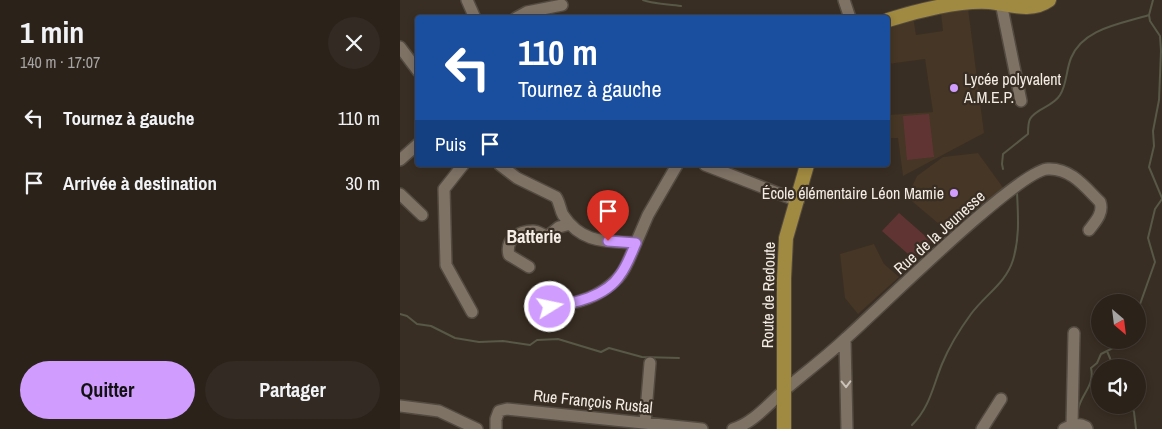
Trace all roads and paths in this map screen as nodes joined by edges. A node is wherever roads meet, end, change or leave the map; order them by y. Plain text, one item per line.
1 (467, 0) edge
2 (526, 0) edge
3 (844, 0) edge
4 (1049, 0) edge
5 (966, 1) edge
6 (1000, 4) junction
7 (562, 5) dead end
8 (527, 12) junction
9 (474, 15) edge
10 (522, 15) edge
11 (849, 15) edge
12 (890, 19) edge
13 (400, 47) edge
14 (415, 67) edge
15 (1021, 101) dead end
16 (415, 147) edge
17 (400, 160) edge
18 (461, 167) edge
19 (503, 167) edge
20 (676, 167) edge
21 (709, 167) edge
22 (806, 167) edge
23 (400, 194) edge
24 (798, 201) junction
25 (422, 214) dead end
26 (570, 224) junction
27 (1089, 230) dead end
28 (636, 243) junction
29 (529, 267) dead end
30 (531, 305) dead end
31 (472, 312) dead end
32 (1074, 333) dead end
33 (845, 340) junction
34 (650, 363) dead end
35 (784, 390) junction
36 (1001, 399) dead end
37 (400, 406) edge
38 (645, 423) junction
39 (1068, 427) edge
40 (477, 429) edge
41 (496, 429) edge
42 (702, 429) edge
43 (733, 429) edge
44 (784, 429) edge
45 (847, 429) edge
46 (982, 429) edge
47 (1087, 429) edge

1 - 9 street
2 - 8 street
3 - 11 street
4 - 6 main road
5 - 6 main road
5 - 12 main road
6 - 15 street
7 - 8 street
8 - 10 street
13 - 14 street
16 - 17 street
18 - 31 street
19 - 26 street
20 - 28 street
21 - 24 street
22 - 24 main road, Route de Redoute
23 - 25 street
24 - 35 main road, Route de Redoute
26 - 28 street
26 - 29 street
27 - 33 street, Rue de la Jeunesse
28 - 30 street
32 - 39 street
33 - 35 street, Rue de la Jeunesse
33 -> 45 street
34 - 38 street
35 - 43 street
35 - 44 main road, Route de Redoute
36 - 46 street
37 - 40 street
38 - 41 street, Rue François Rustal
38 - 42 street, Rue François Rustal
39 - 47 street

